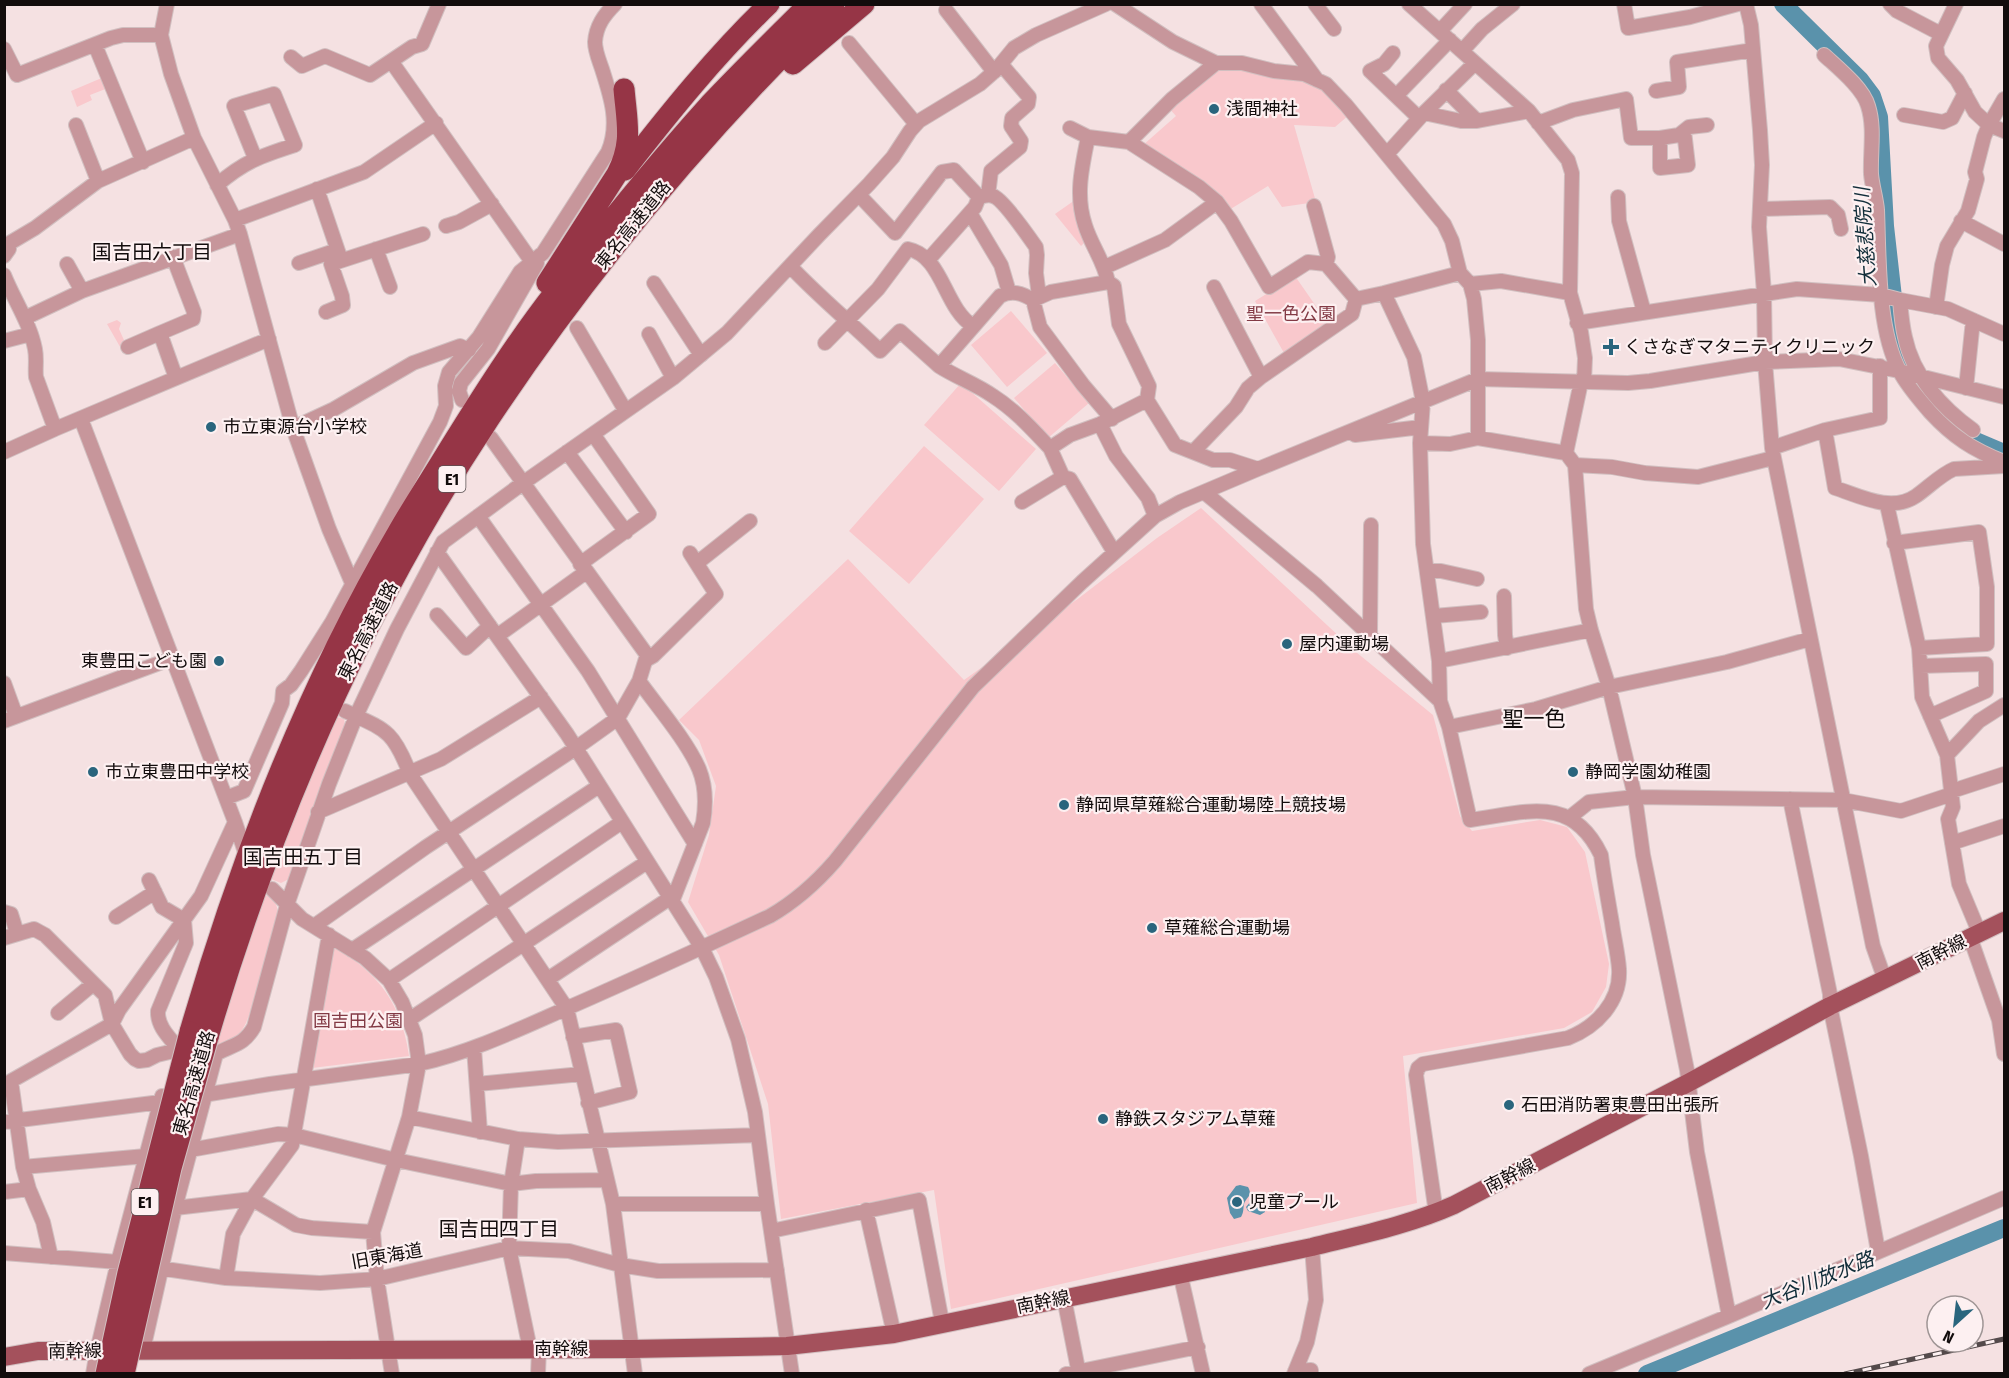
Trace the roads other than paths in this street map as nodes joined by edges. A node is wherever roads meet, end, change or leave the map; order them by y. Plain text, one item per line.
1 (167, 4) edge
2 (440, 4) edge
3 (615, 4) edge
4 (769, 4) edge
5 (809, 4) edge
6 (1106, 4) edge
7 (1115, 4) edge
8 (1261, 4) edge
9 (1315, 4) edge
10 (1409, 4) edge
11 (1465, 4) edge
12 (1514, 4) edge
13 (1624, 4) edge
14 (1738, 4) edge
15 (1746, 4) edge
16 (1890, 4) edge
17 (1956, 4) edge
18 (853, 7) edge
19 (946, 10) dead end
20 (1334, 29) dead end
21 (1941, 34) junction
22 (161, 35) junction
23 (1445, 36) junction
24 (849, 44) dead end
25 (95, 45) junction
26 (4, 49) edge
27 (1753, 50) junction
28 (1462, 51) junction
29 (1393, 53) dead end
30 (1824, 55) dead end
31 (291, 57) dead end
32 (391, 61) junction
33 (1216, 63) junction
34 (1475, 63) junction
35 (997, 68) junction
36 (1317, 80) junction
37 (624, 89) dead end
38 (1446, 90) junction
39 (1656, 91) dead end
40 (1965, 93) junction
41 (1396, 96) junction
42 (2004, 99) edge
43 (1529, 111) junction
44 (1904, 115) dead end
45 (1422, 116) junction
46 (1477, 121) junction
47 (436, 123) junction
48 (1538, 123) junction
49 (916, 124) junction
50 (76, 125) dead end
51 (1707, 125) dead end
52 (1989, 125) junction
53 (1070, 128) dead end
54 (1684, 131) junction
55 (2004, 131) edge
56 (1088, 137) junction
57 (194, 138) junction
58 (1660, 138) junction
59 (1129, 142) junction
60 (1387, 154) junction
61 (255, 158) junction
62 (143, 162) junction
63 (98, 181) junction
64 (217, 185) junction
65 (317, 189) junction
66 (859, 195) junction
67 (984, 196) junction
68 (1618, 197) dead end
69 (1217, 202) junction
70 (492, 204) junction
71 (1314, 206) dead end
72 (1760, 209) junction
73 (970, 213) junction
74 (235, 220) junction
75 (1961, 221) junction
76 (446, 226) dead end
77 (582, 228) junction
78 (1841, 229) dead end
79 (240, 234) junction
80 (423, 234) dead end
81 (2004, 244) edge
82 (376, 249) junction
83 (339, 255) junction
84 (4, 256) edge
85 (173, 257) junction
86 (537, 258) junction
87 (928, 259) junction
88 (299, 263) dead end
89 (67, 264) dead end
90 (1326, 264) junction
91 (790, 266) junction
92 (1105, 267) junction
93 (1460, 273) junction
94 (4, 275) edge
95 (1108, 282) junction
96 (654, 283) dead end
97 (1470, 284) junction
98 (390, 287) dead end
99 (1214, 287) dead end
100 (82, 291) junction
101 (1009, 292) junction
102 (1384, 293) junction
103 (1570, 293) junction
104 (1764, 293) junction
105 (1881, 296) junction
106 (1036, 298) junction
107 (1356, 299) junction
108 (1900, 300) junction
109 (1936, 307) junction
110 (326, 312) dead end
111 (1644, 312) junction
112 (25, 318) junction
113 (1973, 320) junction
114 (849, 321) junction
115 (1577, 323) junction
116 (973, 326) junction
117 (577, 328) dead end
118 (160, 333) junction
119 (31, 334) junction
120 (649, 334) dead end
121 (2004, 334) edge
122 (269, 339) junction
123 (4, 341) edge
124 (825, 344) dead end
125 (128, 347) dead end
126 (468, 350) junction
127 (701, 355) junction
128 (1765, 362) junction
129 (939, 366) junction
130 (1880, 366) junction
131 (1899, 370) junction
132 (1261, 377) junction
133 (1921, 377) junction
134 (176, 378) junction
135 (673, 378) junction
136 (1478, 379) junction
137 (1582, 382) junction
138 (1966, 388) junction
139 (2004, 397) edge
140 (462, 400) dead end
141 (1148, 400) junction
142 (1423, 402) junction
143 (625, 410) junction
144 (81, 419) junction
145 (1106, 422) junction
146 (1421, 427) junction
147 (294, 428) junction
148 (56, 429) junction
149 (1824, 430) junction
150 (1973, 430) dead end
151 (593, 434) junction
152 (1344, 435) junction
153 (490, 438) dead end
154 (1478, 438) junction
155 (1420, 443) junction
156 (1050, 448) junction
157 (4, 452) edge
158 (567, 452) junction
159 (1193, 452) junction
160 (1566, 453) junction
161 (1773, 453) junction
162 (2004, 464) edge
163 (1575, 465) junction
164 (1258, 469) junction
165 (1063, 477) junction
166 (523, 483) junction
167 (1204, 492) junction
168 (1022, 502) dead end
169 (1887, 505) junction
170 (478, 516) junction
171 (1155, 516) junction
172 (750, 521) dead end
173 (1371, 525) dead end
174 (626, 532) junction
175 (397, 533) junction
176 (1894, 543) junction
177 (437, 552) junction
178 (1114, 552) junction
179 (583, 568) junction
180 (1428, 571) junction
181 (1477, 579) dead end
182 (352, 583) junction
183 (1504, 596) dead end
184 (542, 604) junction
185 (1481, 612) dead end
186 (437, 615) dead end
187 (1434, 616) junction
188 (1591, 630) junction
189 (494, 631) junction
190 (1370, 635) junction
191 (1810, 639) junction
192 (1507, 648) junction
193 (1919, 648) junction
194 (173, 658) junction
195 (646, 660) junction
196 (1440, 661) junction
197 (1920, 666) junction
198 (639, 681) junction
199 (4, 683) edge
200 (291, 685) junction
201 (1609, 687) junction
202 (541, 697) junction
203 (1440, 701) junction
204 (2004, 705) edge
205 (350, 714) junction
206 (1930, 716) junction
207 (10, 718) edge
208 (618, 718) junction
209 (1449, 727) junction
210 (576, 748) junction
211 (1947, 755) junction
212 (410, 774) junction
213 (2004, 774) edge
214 (599, 786) junction
215 (1952, 793) junction
216 (1635, 797) junction
217 (226, 798) junction
218 (1790, 799) junction
219 (1843, 800) junction
220 (318, 812) junction
221 (1569, 818) junction
222 (235, 822) junction
223 (622, 822) junction
224 (2004, 826) edge
225 (450, 832) junction
226 (1952, 843) junction
227 (695, 844) junction
228 (244, 849) junction
229 (647, 862) junction
230 (474, 869) junction
231 (272, 889) dead end
232 (671, 900) junction
233 (287, 905) junction
234 (499, 906) junction
235 (4, 912) edge
236 (116, 917) dead end
237 (184, 920) junction
238 (2004, 921) edge
239 (314, 926) junction
240 (1974, 934) junction
241 (11, 935) edge
242 (329, 935) junction
243 (524, 943) junction
244 (702, 948) junction
245 (352, 950) junction
246 (548, 979) junction
247 (389, 980) junction
248 (1885, 980) junction
249 (93, 984) junction
250 (1830, 1006) junction
251 (567, 1009) junction
252 (58, 1012) dead end
253 (410, 1019) junction
254 (2002, 1019) edge
255 (112, 1024) junction
256 (573, 1037) junction
257 (196, 1043) junction
258 (474, 1048) junction
259 (2004, 1054) edge
260 (419, 1064) junction
261 (582, 1074) junction
262 (303, 1079) junction
263 (1689, 1083) junction
264 (477, 1084) junction
265 (205, 1095) junction
266 (160, 1102) junction
267 (588, 1103) junction
268 (409, 1117) junction
269 (10, 1121) edge
270 (480, 1132) junction
271 (294, 1135) junction
272 (758, 1135) junction
273 (518, 1139) junction
274 (597, 1140) junction
275 (190, 1150) junction
276 (146, 1156) junction
277 (396, 1160) junction
278 (23, 1167) junction
279 (607, 1180) junction
280 (511, 1184) junction
281 (29, 1189) junction
282 (4, 1192) edge
283 (2004, 1198) edge
284 (252, 1199) junction
285 (613, 1204) junction
286 (767, 1204) junction
287 (175, 1208) junction
288 (866, 1210) junction
289 (1436, 1213) junction
290 (771, 1231) junction
291 (373, 1232) junction
292 (1312, 1247) junction
293 (509, 1248) junction
294 (1878, 1251) junction
295 (4, 1253) edge
296 (51, 1257) junction
297 (118, 1262) junction
298 (620, 1265) junction
299 (162, 1269) junction
300 (777, 1270) junction
301 (1180, 1273) junction
302 (226, 1278) junction
303 (377, 1279) junction
304 (1064, 1298) junction
305 (1729, 1316) junction
306 (942, 1322) junction
307 (894, 1334) junction
308 (788, 1346) junction
309 (1198, 1347) junction
310 (535, 1349) junction
311 (631, 1349) junction
312 (143, 1350) junction
313 (388, 1350) junction
314 (96, 1351) junction
315 (4, 1357) edge
316 (1295, 1372) edge
317 (1074, 1373) edge
318 (93, 1374) edge
319 (106, 1374) edge
320 (124, 1374) edge
321 (392, 1374) edge
322 (538, 1374) edge
323 (635, 1374) edge
324 (792, 1374) edge
325 (1203, 1374) edge
326 (1311, 1374) edge
327 (1589, 1374) edge

1 - 22 street
2 - 32 street
3 - 86 street
4 - 77 highway
5 - 175 highway, 東名高速道路 / E1
6 - 35 street
7 - 33 street
8 - 36 street
9 - 20 street
10 - 23 street
11 - 23 street
12 - 28 street
13 - 14 street
15 - 27 street
16 - 21 street
17 - 21 street
18 - 257 highway, 東名高速道路 / E1
19 - 35 street
21 - 40 street
22 - 25 street
22 - 57 street
23 - 28 street
23 - 41 street
24 - 49 street
25 - 26 street
25 - 62 street
27 - 39 street
27 - 72 street
28 - 34 street
29 - 41 street
30 - 105 street
31 - 32 street
32 - 47 street
33 - 36 street
33 - 59 street
34 - 38 street
34 - 43 street
35 - 49 street
35 - 67 street
36 - 60 street
37 - 77 highway
38 - 45 street
38 - 46 street
40 - 44 street
40 - 52 street
41 - 45 street
42 - 52 street
43 - 46 street
43 - 48 street
45 - 46 street
45 - 60 street
47 - 65 street
47 - 70 street
48 - 58 street
48 - 103 street
49 - 66 street
50 - 63 street
51 - 54 street
52 - 55 street
52 - 75 street
53 - 56 street
54 - 58 street
54 - 58 street
56 - 59 street
56 - 92 street
57 - 62 street
57 - 64 street
59 - 69 street
60 - 93 street
61 - 61 street
61 - 64 street
62 - 63 street
63 - 84 street
64 - 74 street
65 - 74 street
65 - 83 street
66 - 67 street
66 - 91 street
67 - 73 street
67 - 106 street
68 - 111 street
69 - 90 street
69 - 92 street
70 - 76 street
70 - 86 street
71 - 90 street
72 - 78 street
72 - 104 street
73 - 87 street
73 - 101 street
74 - 79 street
75 - 81 street
75 - 109 street
77 - 175 highway
79 - 85 street
79 - 122 street
80 - 82 street
82 - 83 street
82 - 98 street
83 - 88 street
83 - 110 street
85 - 100 street
85 - 118 street
86 - 126 street
86 - 140 street
87 - 114 street
87 - 116 street
89 - 100 street
90 - 107 street
91 - 114 street
91 - 127 street
92 - 95 street
93 - 97 street
93 - 102 street
94 - 112 street
95 - 106 street
95 - 141 street
96 - 127 street
97 - 103 street
97 - 136 street
99 - 132 street
100 - 112 street
101 - 106 street
101 - 116 street
102 - 107 street
102 - 142 street
103 - 115 street
104 - 105 street
104 - 111 street
104 - 128 street
105 - 108 street
105 - 131 street
106 - 145 street
107 - 132 street
108 - 109 street
108 - 133 street
109 - 113 street
111 - 115 street
112 - 119 street
113 - 121 street
113 - 138 street
114 - 124 street
114 - 129 street
115 - 137 street
116 - 129 street
117 - 143 street
118 - 125 street
118 - 134 street
119 - 123 street
119 - 148 street
120 - 135 street
122 - 134 street
122 - 147 street
126 - 147 street
126 - 182 street
127 - 135 street
128 - 130 street
128 - 137 street
128 - 161 street
129 - 156 street
130 - 131 street
130 - 149 street
131 - 133 street
131 - 162 street
132 - 159 street
133 - 138 street
133 - 150 street
134 - 144 street
135 - 143 street
136 - 137 street
136 - 142 street
136 - 154 street
137 - 160 street
138 - 139 street
141 - 145 street
141 - 159 street
142 - 146 street
142 - 152 street
143 - 151 street
144 - 148 street
144 - 194 street
145 - 156 street
145 - 171 street
146 - 152 street
146 - 155 street
147 - 182 street
148 - 157 street
149 - 161 street
149 - 169 street
151 - 158 street
151 - 174 street
152 - 164 street
153 - 166 street
154 - 155 street
154 - 160 street
155 - 180 street
156 - 165 street
158 - 166 street
158 - 174 street
159 - 164 street
160 - 163 street
161 - 163 street
161 - 191 street
162 - 169 street
163 - 188 street
164 - 167 street
165 - 168 street
165 - 178 street
166 - 170 street
166 - 179 street
167 - 171 street
167 - 190 street
169 - 176 street
170 - 177 street
170 - 184 street
171 - 178 street
172 - 195 street
173 - 190 street
174 - 179 street
175 - 257 highway, 東名高速道路 / E1
176 - 193 street
176 - 193 street
177 - 189 street
177 - 205 street
178 - 244 street
179 - 184 street
179 - 195 street
180 - 181 street
180 - 187 street
182 - 200 street
183 - 192 street
184 - 189 street
184 - 208 street
185 - 187 street
186 - 189 street
187 - 196 street
188 - 192 street
188 - 201 street
189 - 202 street
190 - 203 street
191 - 201 street
191 - 219 street
192 - 196 street
193 - 197 street
194 - 207 street
194 - 217 street
195 - 198 street
196 - 203 street
197 - 206 street
197 - 206 street
198 - 208 street
198 - 227 street
199 - 207 street
200 - 217 street
200 - 228 street
201 - 209 street
201 - 216 street
202 - 210 street
202 - 212 street
203 - 209 street
204 - 211 street
205 - 212 street
205 - 220 street
206 - 211 street
208 - 210 street
208 - 227 street
209 - 221 street
210 - 214 street
210 - 225 street
211 - 215 street
212 - 220 street
212 - 225 street
213 - 215 street
214 - 223 street
214 - 230 street
215 - 219 street
215 - 226 street
216 - 218 street
216 - 221 street
216 - 263 street
217 - 222 street
218 - 219 street
218 - 250 street
219 - 248 street
220 - 233 street
221 - 289 street
222 - 228 street
222 - 237 street
223 - 229 street
223 - 234 street
224 - 226 street
225 - 230 street
225 - 239 street
226 - 240 street
227 - 232 street
228 - 257 street
229 - 232 street
229 - 243 street
230 - 234 street
230 - 245 street
231 - 233 street
232 - 244 street
232 - 246 street
233 - 239 street
233 - 257 street
234 - 243 street
234 - 247 street
235 - 241 street
236 - 237 street
237 - 255 street
237 - 257 street
238 - 240 main road, 南幹線
239 - 242 street
240 - 248 main road, 南幹線
240 - 254 street
241 - 249 street
242 - 245 street
242 - 262 street
243 - 246 street
243 - 253 street
244 - 251 street
244 - 272 street
245 - 247 street
246 - 251 street
247 - 253 street
248 - 250 main road, 南幹線
249 - 252 street
249 - 255 street
250 - 263 main road, 南幹線
250 - 294 street
251 - 256 street
251 - 258 street
253 - 260 street
254 - 259 street
255 - 257 street
255 - 269 street
256 - 261 street
256 - 267 street
257 - 265 street
257 - 266 street
257 - 319 highway, 東名高速道路 / E1, bridge
257 - 320 highway, 東名高速道路 / E1, bridge
258 - 260 street
258 - 264 street
260 - 262 street
260 - 268 street
261 - 264 street
261 - 267 street
262 - 265 street
262 - 271 street
263 - 289 main road, 南幹線
263 - 305 street
264 - 270 street
265 - 266 street
265 - 275 street
266 - 269 street
266 - 276 street
267 - 274 street
268 - 270 street
268 - 277 street
269 - 278 street
270 - 273 street
271 - 275 street
271 - 277 street
271 - 284 street
272 - 274 street
272 - 286 street
273 - 274 street
273 - 280 street
274 - 279 street
275 - 287 street
276 - 278 street
276 - 297 street
277 - 280 street
277 - 291 street
278 - 281 street
279 - 280 street
279 - 285 street
280 - 293 street
281 - 282 street
281 - 296 street
283 - 294 street
284 - 287 street
284 - 291 street
284 - 302 street
285 - 286 street
285 - 298 street
286 - 290 street
287 - 299 street
288 - 290 street
288 - 306 street
288 - 307 street
289 - 292 main road, 南幹線
290 - 300 street
291 - 303 street
292 - 301 main road, 南幹線
292 - 316 street
293 - 298 street, 旧東海道
293 - 303 street, 旧東海道
293 - 310 street
294 - 305 street
295 - 296 street, 旧東海道
296 - 297 street, 旧東海道
297 - 299 street, 旧東海道
297 - 314 street
298 - 300 street, 旧東海道
298 - 311 street
299 - 302 street, 旧東海道
299 - 312 street
300 - 308 street
301 - 304 main road, 南幹線
301 - 309 street
302 - 303 street, 旧東海道
303 - 313 street
304 - 306 main road, 南幹線
304 - 317 street
305 - 327 street
306 - 307 main road, 南幹線
307 - 308 main road, 南幹線
308 - 311 main road, 南幹線
308 - 324 street
309 - 317 street
309 - 325 street
310 - 311 main road, 南幹線
310 - 313 main road, 南幹線
310 - 322 street
311 - 323 street
312 - 313 main road, 南幹線
312 - 314 main road, 南幹線
313 - 321 street
314 - 315 main road, 南幹線
314 - 318 street
316 - 326 street

